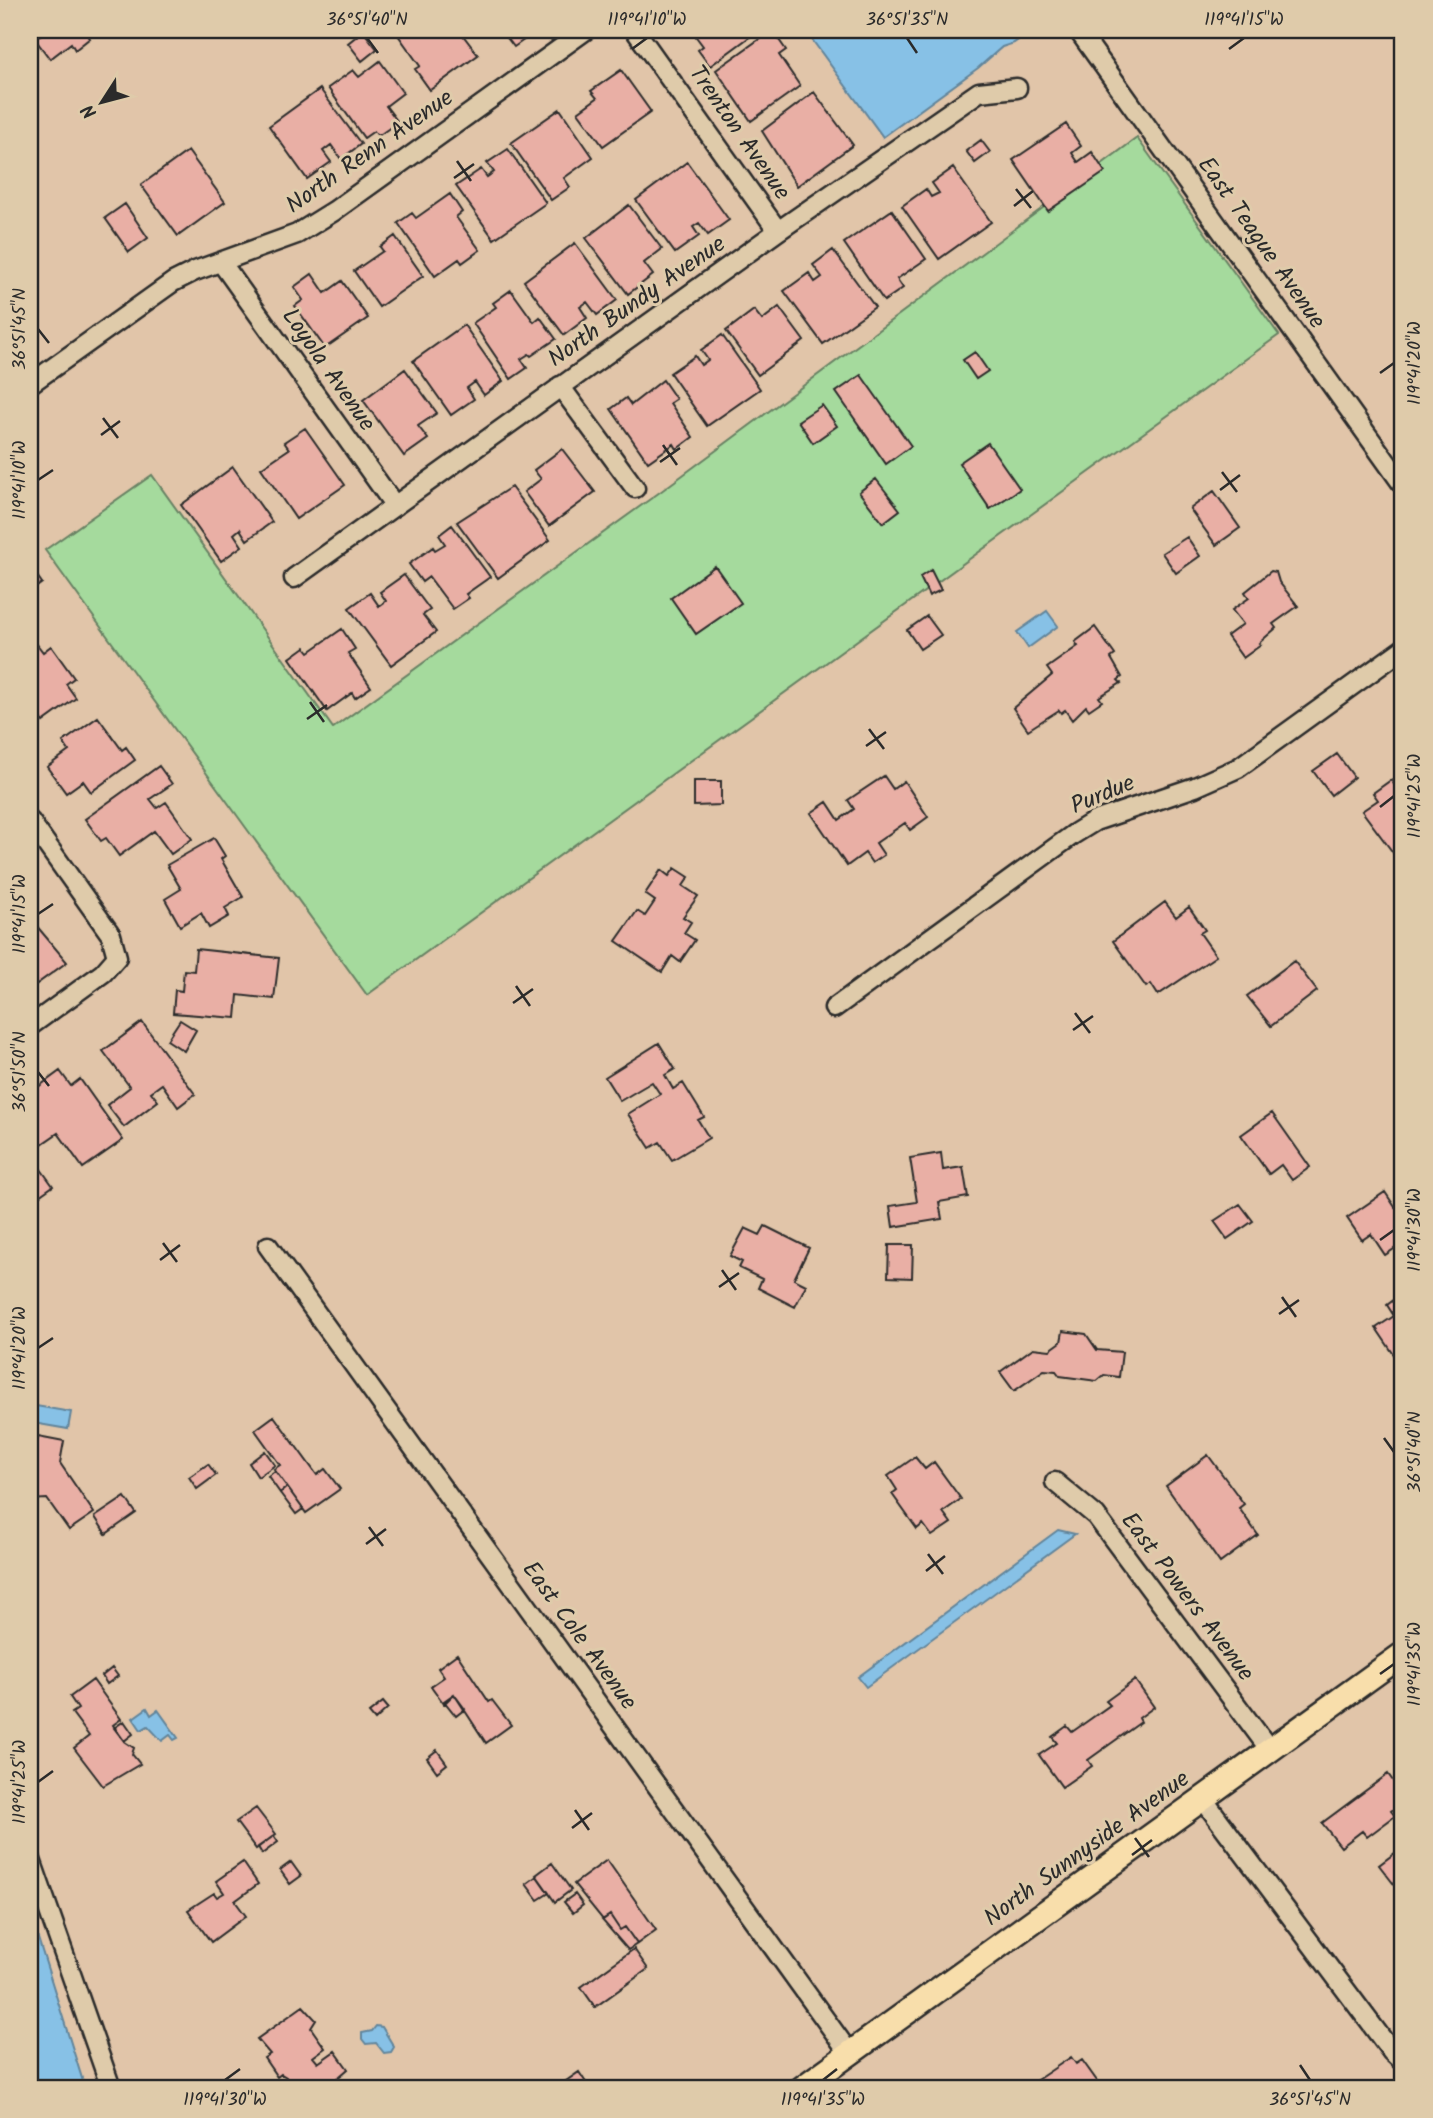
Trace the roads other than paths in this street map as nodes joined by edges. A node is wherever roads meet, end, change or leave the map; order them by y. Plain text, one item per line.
1 (586, 30) edge
2 (635, 30) edge
3 (1078, 30) edge
4 (1017, 88) dead end
5 (778, 231) junction
6 (221, 262) junction
7 (30, 384) edge
8 (560, 387) junction
9 (1403, 485) edge
10 (635, 488) dead end
11 (395, 506) junction
12 (294, 578) dead end
13 (1403, 649) edge
14 (30, 821) edge
15 (834, 1008) dead end
16 (30, 1026) edge
17 (268, 1246) dead end
18 (1055, 1482) dead end
19 (1403, 1654) edge
20 (1270, 1750) junction
21 (1203, 1799) junction
22 (30, 1857) edge
23 (850, 2054) junction
24 (1403, 2062) edge
25 (111, 2088) edge
26 (803, 2088) edge

1 - 6 street, North Renn Avenue
2 - 5 street, Trenton Avenue
3 - 9 street, East Teague Avenue
4 - 5 street, North Bundy Avenue
5 - 8 street, North Bundy Avenue
6 - 7 street, North Renn Avenue
6 - 11 street, Loyola Avenue
8 - 10 street
8 - 11 street, North Bundy Avenue
11 - 12 street, North Bundy Avenue
13 - 15 street, Purdue
14 - 16 street
17 - 23 street, East Cole Avenue
18 - 20 street, East Powers Avenue
19 - 20 main road, North Sunnyside Avenue
20 - 21 main road, North Sunnyside Avenue
21 - 23 main road, North Sunnyside Avenue
21 - 24 street
22 - 25 street
23 - 26 main road, North Sunnyside Avenue

